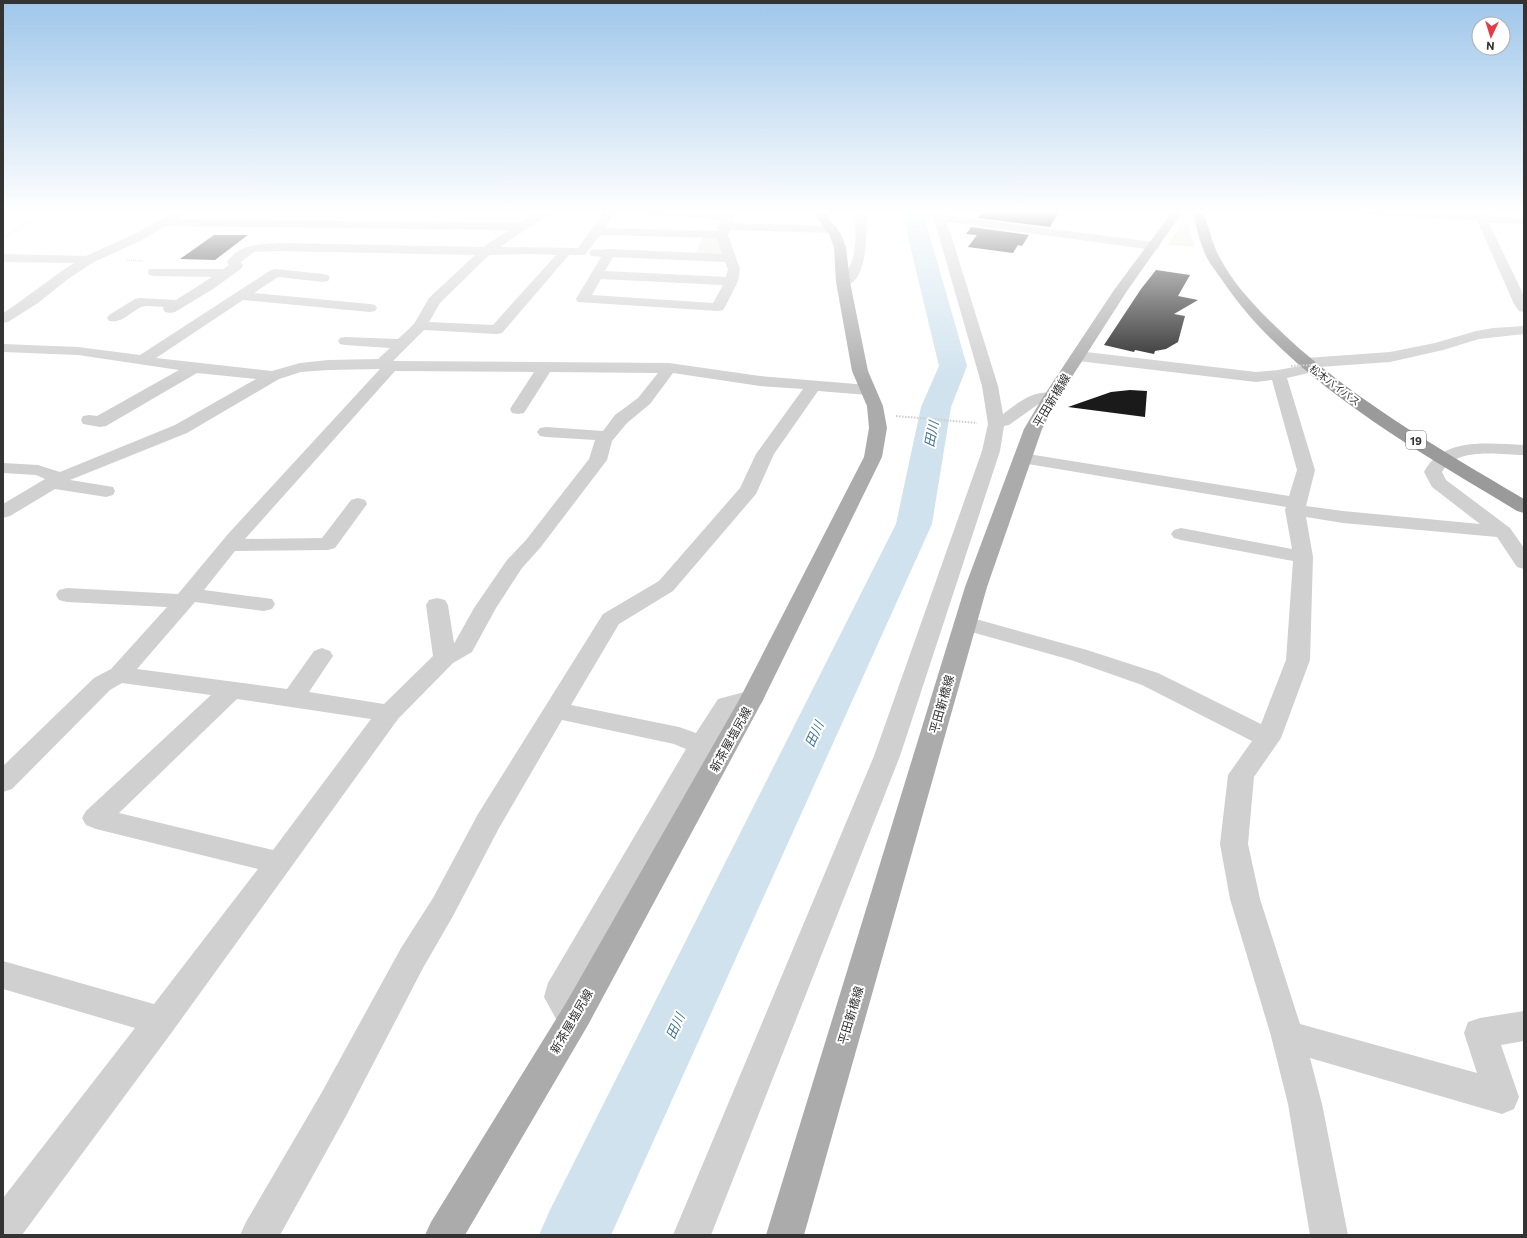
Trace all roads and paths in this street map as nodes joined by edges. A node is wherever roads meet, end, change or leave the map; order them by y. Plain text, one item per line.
1 (73, 270) edge
2 (230, 270) edge
3 (466, 270) edge
4 (550, 270) edge
5 (601, 270) edge
6 (734, 270) edge
7 (842, 270) edge
8 (855, 270) edge
9 (955, 270) edge
10 (1136, 270) edge
11 (1221, 270) edge
12 (1505, 270) edge
13 (155, 271) dead end
14 (226, 273) junction
15 (598, 275) junction
16 (323, 278) dead end
17 (731, 281) junction
18 (843, 282) junction
19 (240, 296) junction
20 (370, 308) dead end
21 (1524, 308) edge
22 (114, 318) dead end
23 (3, 319) edge
24 (420, 326) junction
25 (1524, 330) edge
26 (345, 341) dead end
27 (402, 344) junction
28 (3, 348) edge
29 (524, 352) dead end
30 (1078, 356) junction
31 (144, 360) junction
32 (1329, 364) dead end
33 (386, 365) junction
34 (1309, 365) junction
35 (513, 367) junction
36 (545, 367) junction
37 (194, 368) junction
38 (669, 368) junction
39 (1284, 371) junction
40 (273, 376) junction
41 (813, 386) junction
42 (868, 390) junction
43 (1051, 397) junction
44 (503, 402) dead end
45 (890, 416) dead end
46 (90, 420) dead end
47 (988, 422) junction
48 (546, 432) dead end
49 (607, 436) junction
50 (1524, 450) edge
51 (1022, 458) junction
52 (1445, 459) junction
53 (3, 468) edge
54 (55, 480) junction
55 (106, 491) dead end
56 (358, 504) dead end
57 (1296, 506) junction
58 (1524, 508) edge
59 (3, 512) edge
60 (1504, 532) junction
61 (1181, 534) dead end
62 (229, 545) junction
63 (1303, 557) junction
64 (1524, 563) edge
65 (68, 595) dead end
66 (187, 598) junction
67 (264, 604) dead end
68 (437, 604) dead end
69 (965, 623) junction
70 (322, 656) dead end
71 (445, 658) junction
72 (119, 675) junction
73 (233, 690) junction
74 (293, 698) junction
75 (752, 698) junction
76 (556, 710) junction
77 (389, 713) junction
78 (1268, 738) junction
79 (701, 745) junction
80 (3, 782) edge
81 (279, 863) junction
82 (3, 975) edge
83 (573, 1019) junction
84 (161, 1021) junction
85 (1524, 1026) edge
86 (1288, 1036) junction
87 (3, 1229) edge
88 (259, 1235) edge
89 (444, 1235) edge
90 (692, 1235) edge
91 (785, 1235) edge
92 (1329, 1235) edge

1 - 23 street
2 - 14 street
3 - 24 street
4 - 24 street
5 - 15 street
6 - 17 street
7 - 18 main road, 新茶屋塩尻線
8 - 18 street
9 - 47 street
10 - 30 main road, 平田新橋線
11 - 34 highway, 松本バイパス / 19
12 - 21 street
13 - 14 street
14 - 22 street
15 - 17 street
15 - 17 street
16 - 19 street
18 - 42 main road, 新茶屋塩尻線
19 - 20 street
19 - 31 street
24 - 27 street
25 - 34 street
26 - 27 street
27 - 33 street
28 - 31 street
29 - 35 street
30 - 39 street
30 - 43 main road, 平田新橋線
31 - 37 street
32 - 39 path, bridge
33 - 35 street
33 - 40 street
33 - 62 street
34 - 39 street
34 - 52 highway, 松本バイパス / 19
35 - 36 street
36 - 38 street
36 - 44 street
37 - 40 street
37 - 46 street
38 - 41 street
38 - 49 street
39 - 57 street
40 - 54 street
41 - 42 street
41 - 76 street
42 - 75 main road, 新茶屋塩尻線
43 - 47 street
43 - 51 main road, 平田新橋線
45 - 47 path
47 - 90 street
48 - 49 street
49 - 71 street
50 - 52 street
51 - 57 street
51 - 69 main road, 平田新橋線
52 - 58 highway, 松本バイパス / 19
52 - 60 street
53 - 54 street
54 - 55 street
54 - 59 street
56 - 62 street
57 - 60 street
57 - 63 street
60 - 64 street
61 - 63 street
62 - 66 street
63 - 78 street
65 - 66 street
66 - 67 street
66 - 72 street
68 - 71 street
69 - 78 street
69 - 91 main road, 平田新橋線
70 - 74 street
71 - 77 street
72 - 73 street
72 - 80 street
73 - 74 street
73 - 81 street
74 - 77 street
75 - 79 street
75 - 83 main road, 新茶屋塩尻線
76 - 79 street
76 - 88 street
77 - 81 street
78 - 86 street
79 - 83 street
81 - 84 street
82 - 84 street
83 - 89 main road, 新茶屋塩尻線
84 - 87 street
85 - 86 street
86 - 92 street

